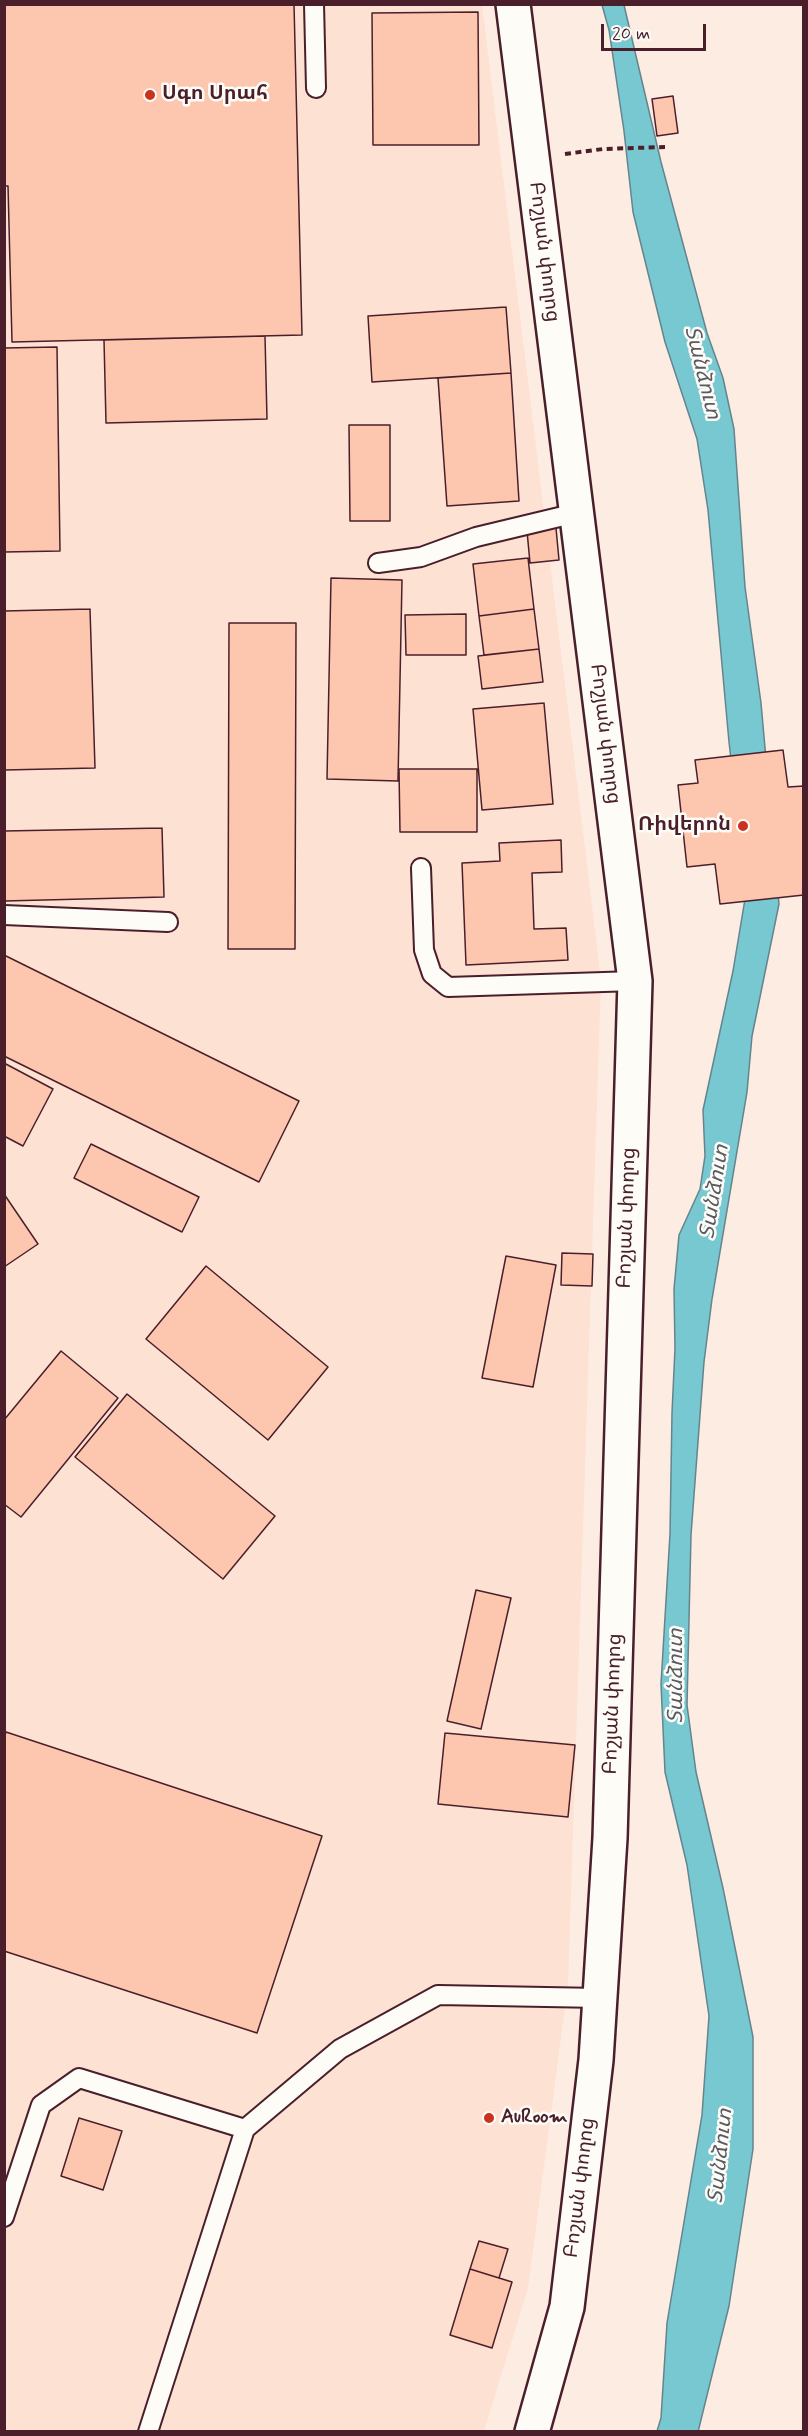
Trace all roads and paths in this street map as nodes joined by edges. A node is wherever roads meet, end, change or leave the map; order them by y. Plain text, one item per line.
1 (314, 4) edge
2 (513, 4) edge
3 (316, 88) dead end
4 (665, 147) dead end
5 (603, 149) dead end
6 (576, 513) junction
7 (378, 563) dead end
8 (421, 868) dead end
9 (4, 915) edge
10 (168, 922) dead end
11 (635, 981) junction
12 (600, 1998) junction
13 (245, 2129) junction
14 (4, 2217) edge
15 (148, 2432) edge
16 (532, 2432) edge

1 - 3 lane
2 - 6 street, Բոշյան փողոց
4 - 5 path
6 - 7 lane
6 - 11 street, Բոշյան փողոց
8 - 11 lane
9 - 10 lane
11 - 12 street, Բոշյան փողոց
12 - 13 lane
12 - 16 street, Բոշյան փողոց
13 - 14 lane
13 - 15 lane

